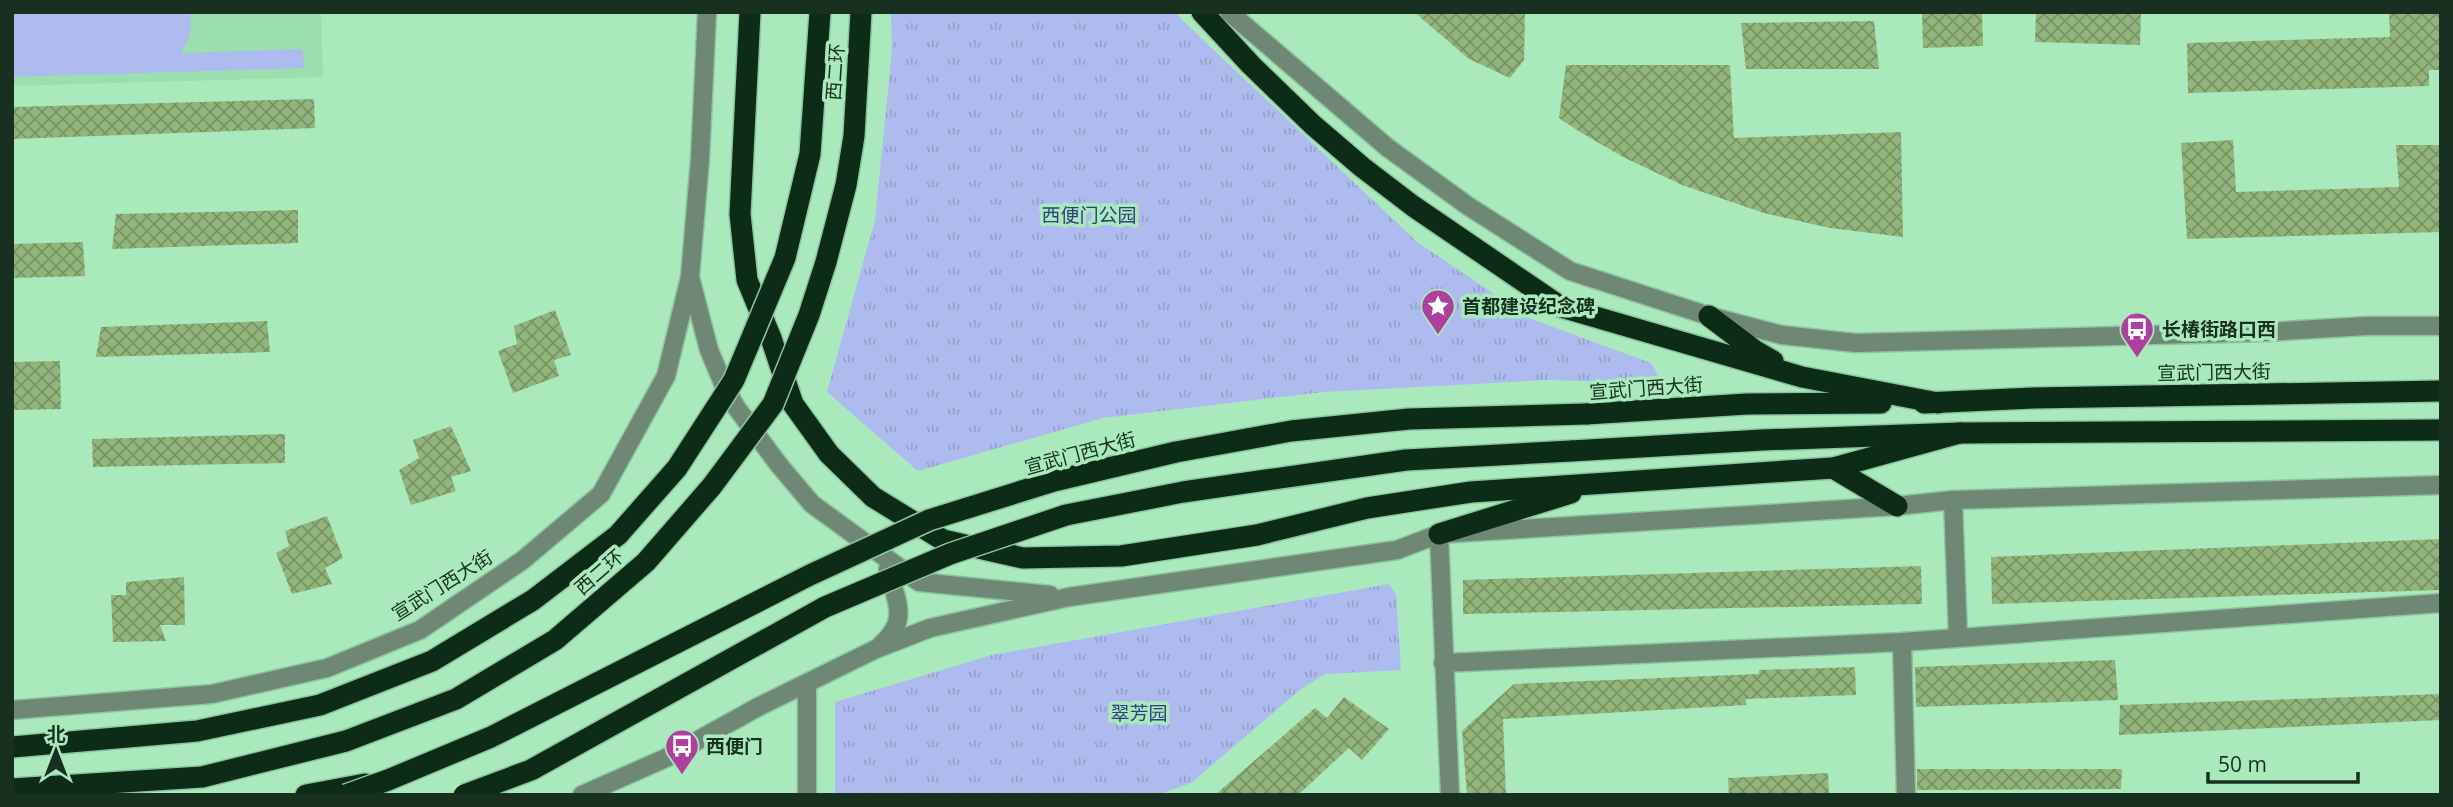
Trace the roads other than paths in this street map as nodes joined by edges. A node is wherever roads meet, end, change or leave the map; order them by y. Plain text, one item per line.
1 (707, 12) edge
2 (750, 12) edge
3 (820, 12) edge
4 (861, 12) edge
5 (1202, 12) edge
6 (1229, 12) edge
7 (690, 277) junction
8 (1709, 316) junction
9 (2441, 326) edge
10 (1802, 377) junction
11 (2441, 391) edge
12 (1938, 403) junction
13 (2441, 430) edge
14 (1960, 432) junction
15 (1833, 468) junction
16 (1606, 482) junction
17 (2441, 485) edge
18 (1953, 500) junction
19 (1897, 506) junction
20 (1439, 534) junction
21 (885, 556) junction
22 (1069, 597) junction
23 (2441, 603) edge
24 (1958, 636) junction
25 (1902, 642) junction
26 (876, 649) junction
27 (1443, 663) junction
28 (807, 683) junction
29 (12, 710) edge
30 (12, 747) edge
31 (388, 780) junction
32 (12, 789) edge
33 (306, 795) edge
34 (346, 795) edge
35 (464, 795) edge
36 (582, 795) edge
37 (807, 795) edge
38 (1450, 795) edge
39 (1906, 795) edge

1 - 7 street, 宣武门西大街
2 - 16 highway
3 - 30 highway, 西二环, bridge
4 - 32 highway, 西二环, bridge
5 - 10 highway
6 - 8 street, 宣武门西大街
7 - 21 street, 宣武门西大街
7 - 29 street, 宣武门西大街
8 - 9 street, 宣武门西大街
8 - 10 highway
10 - 12 highway
11 - 12 highway, 宣武门西大街
12 - 31 highway, 宣武门西大街, bridge
13 - 14 highway
14 - 15 highway
14 - 35 highway, bridge
15 - 16 highway
15 - 19 highway
16 - 20 highway
17 - 18 street, 宣武门西大街
18 - 19 street, 宣武门西大街
18 - 24 street
19 - 20 street, 宣武门西大街
20 - 22 street, 宣武门西大街
20 - 27 street
21 - 22 street, 宣武门西大街
21 - 26 street
22 - 26 street, 宣武门西大街
23 - 24 street
24 - 25 street
25 - 27 street
25 - 39 street
26 - 28 street, 宣武门西大街
27 - 38 street
28 - 36 street, 宣武门西大街
28 - 37 street
31 - 33 highway, 宣武门西大街, bridge
31 - 34 highway, 宣武门西大街, bridge

